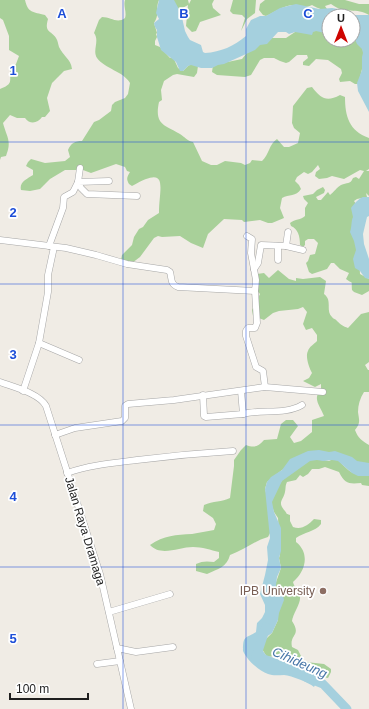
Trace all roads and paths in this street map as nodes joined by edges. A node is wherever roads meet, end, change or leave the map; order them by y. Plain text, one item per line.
1 (80, 168) dead end
2 (109, 181) dead end
3 (78, 182) junction
4 (137, 196) dead end
5 (288, 232) dead end
6 (247, 236) dead end
7 (0, 240) edge
8 (278, 246) junction
9 (286, 246) junction
10 (52, 247) junction
11 (303, 250) dead end
12 (278, 260) dead end
13 (254, 269) junction
14 (255, 291) junction
15 (39, 343) junction
16 (79, 360) dead end
17 (0, 382) edge
18 (265, 387) junction
19 (23, 390) junction
20 (241, 391) junction
21 (323, 392) dead end
22 (203, 395) junction
23 (302, 405) dead end
24 (244, 414) junction
25 (56, 435) junction
26 (233, 451) dead end
27 (67, 473) junction
28 (170, 594) dead end
29 (109, 612) junction
30 (173, 647) dead end
31 (117, 648) junction
32 (120, 661) junction
33 (97, 664) dead end
34 (131, 709) edge

1 - 3 street
2 - 3 street
3 - 4 street
3 - 10 street
5 - 9 street
6 - 13 street
7 - 10 street
8 - 9 street
8 - 12 street
8 - 13 street
9 - 11 street
10 - 14 street
10 - 15 street
13 - 14 street
14 - 18 street
15 - 16 street
15 - 19 street
17 - 19 street, Jalan Raya Dramaga
18 - 20 street
18 - 21 street
19 - 25 street, Jalan Raya Dramaga
20 - 22 street
20 - 24 street
22 - 24 street
22 - 25 street
23 - 24 street
25 - 27 street, Jalan Raya Dramaga
26 - 27 street
27 - 29 street, Jalan Raya Dramaga
28 - 29 street
29 - 31 street, Jalan Raya Dramaga
30 - 31 street
31 - 32 street, Jalan Raya Dramaga
32 - 33 street
32 - 34 street, Jalan Raya Dramaga

